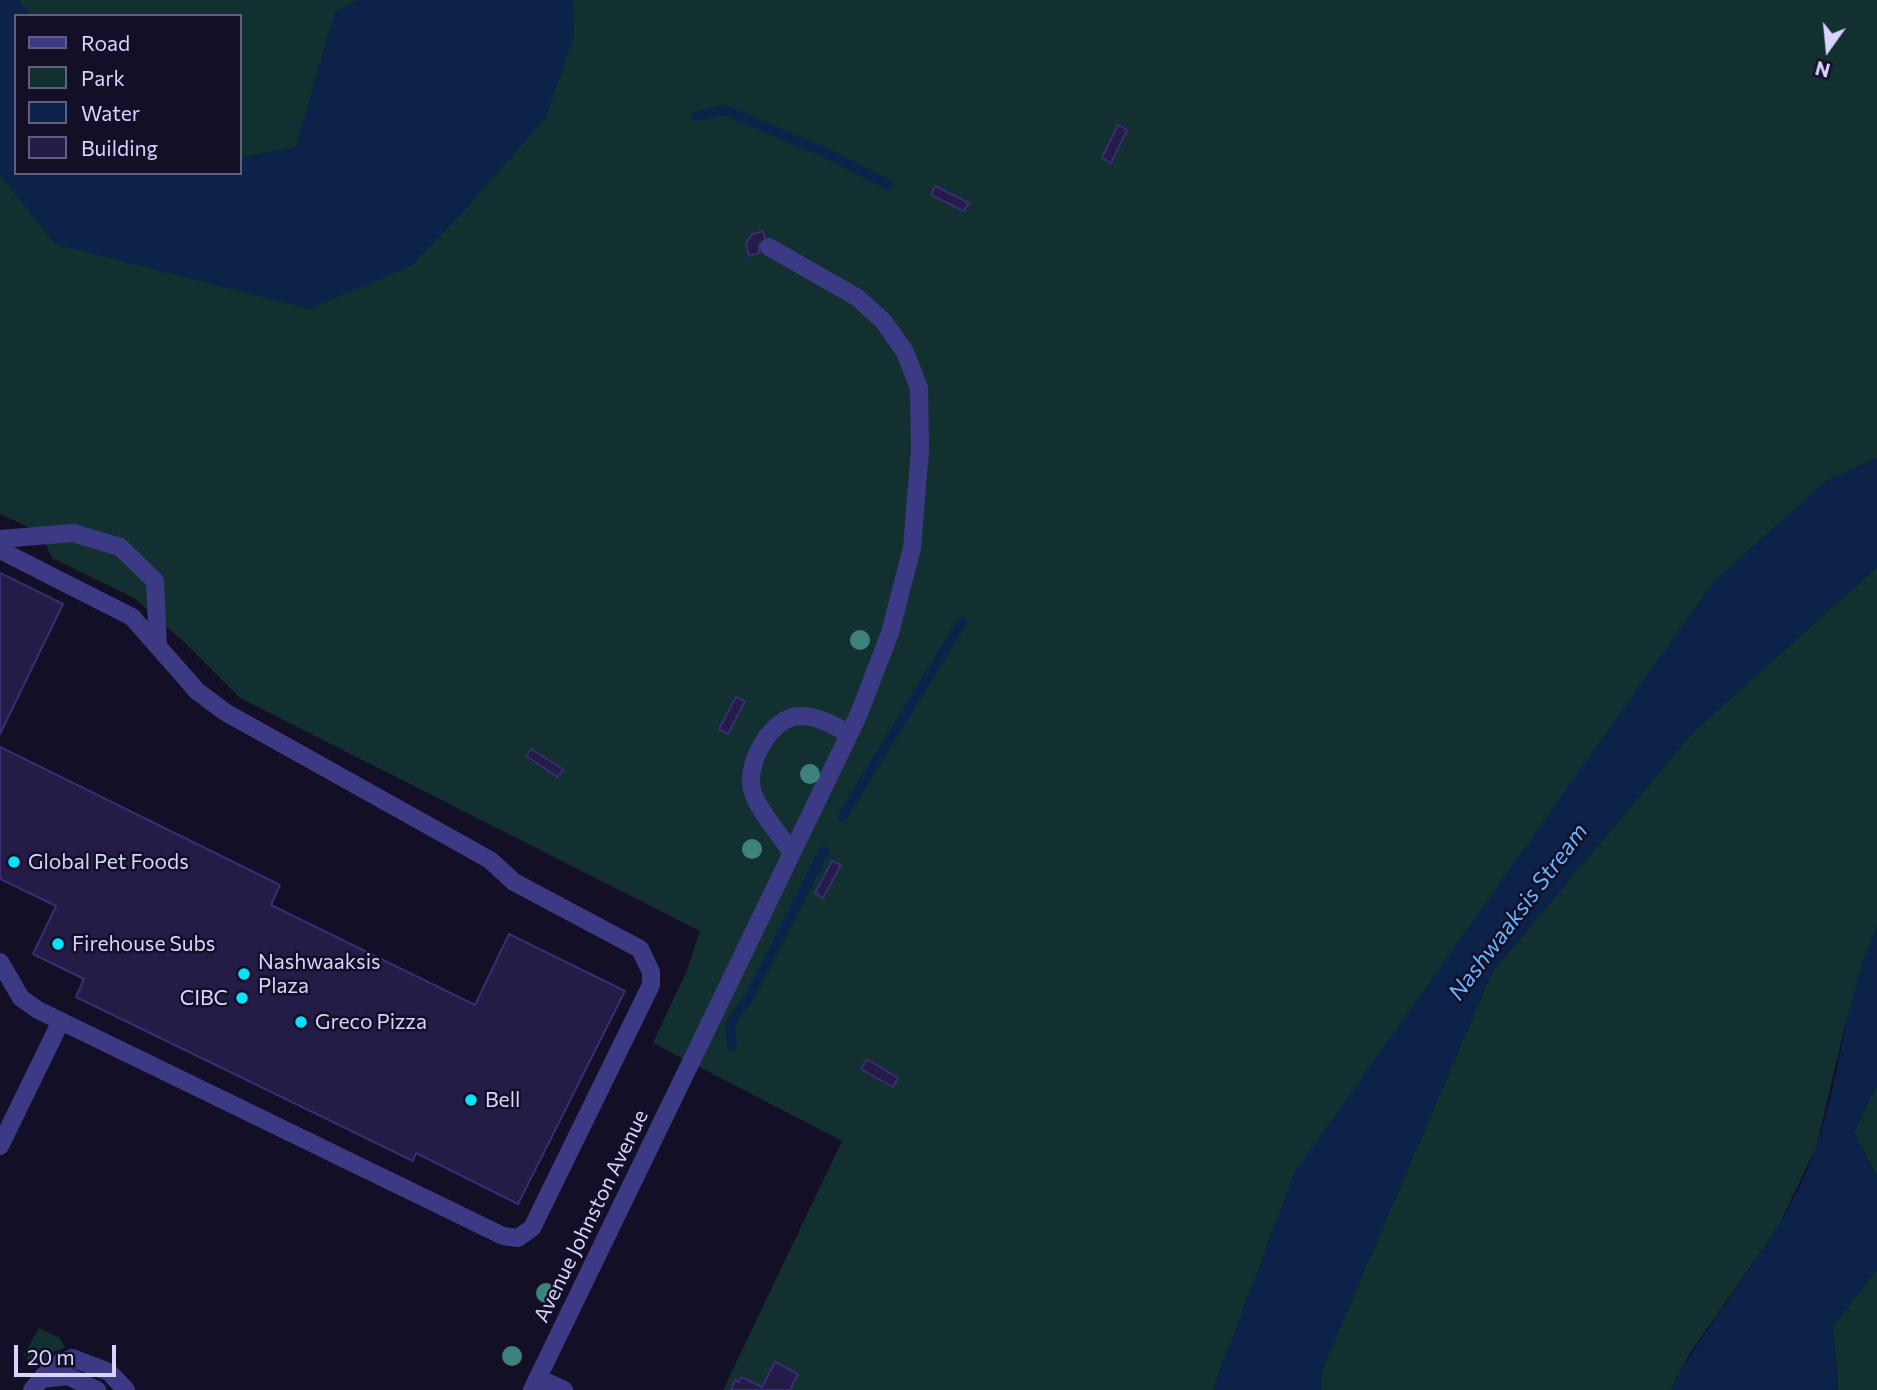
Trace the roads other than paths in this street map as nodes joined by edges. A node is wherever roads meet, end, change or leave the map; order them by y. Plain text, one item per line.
1 (769, 247) dead end
2 (0, 539) edge
3 (0, 550) edge
4 (158, 646) junction
5 (849, 734) junction
6 (792, 853) junction
7 (0, 962) edge
8 (61, 1021) junction
9 (0, 1146) edge
10 (535, 1384) edge
11 (36, 1385) edge
12 (97, 1390) edge
13 (126, 1390) edge
14 (564, 1390) edge

1 - 5 street, Avenue Johnston Avenue
2 - 4 street
3 - 4 street
4 - 8 street
5 - 6 street, Avenue Johnston Avenue
5 - 6 street
6 - 10 street, Avenue Johnston Avenue
7 - 8 street
8 - 9 street
10 - 14 street
11 - 12 street
11 - 13 street

